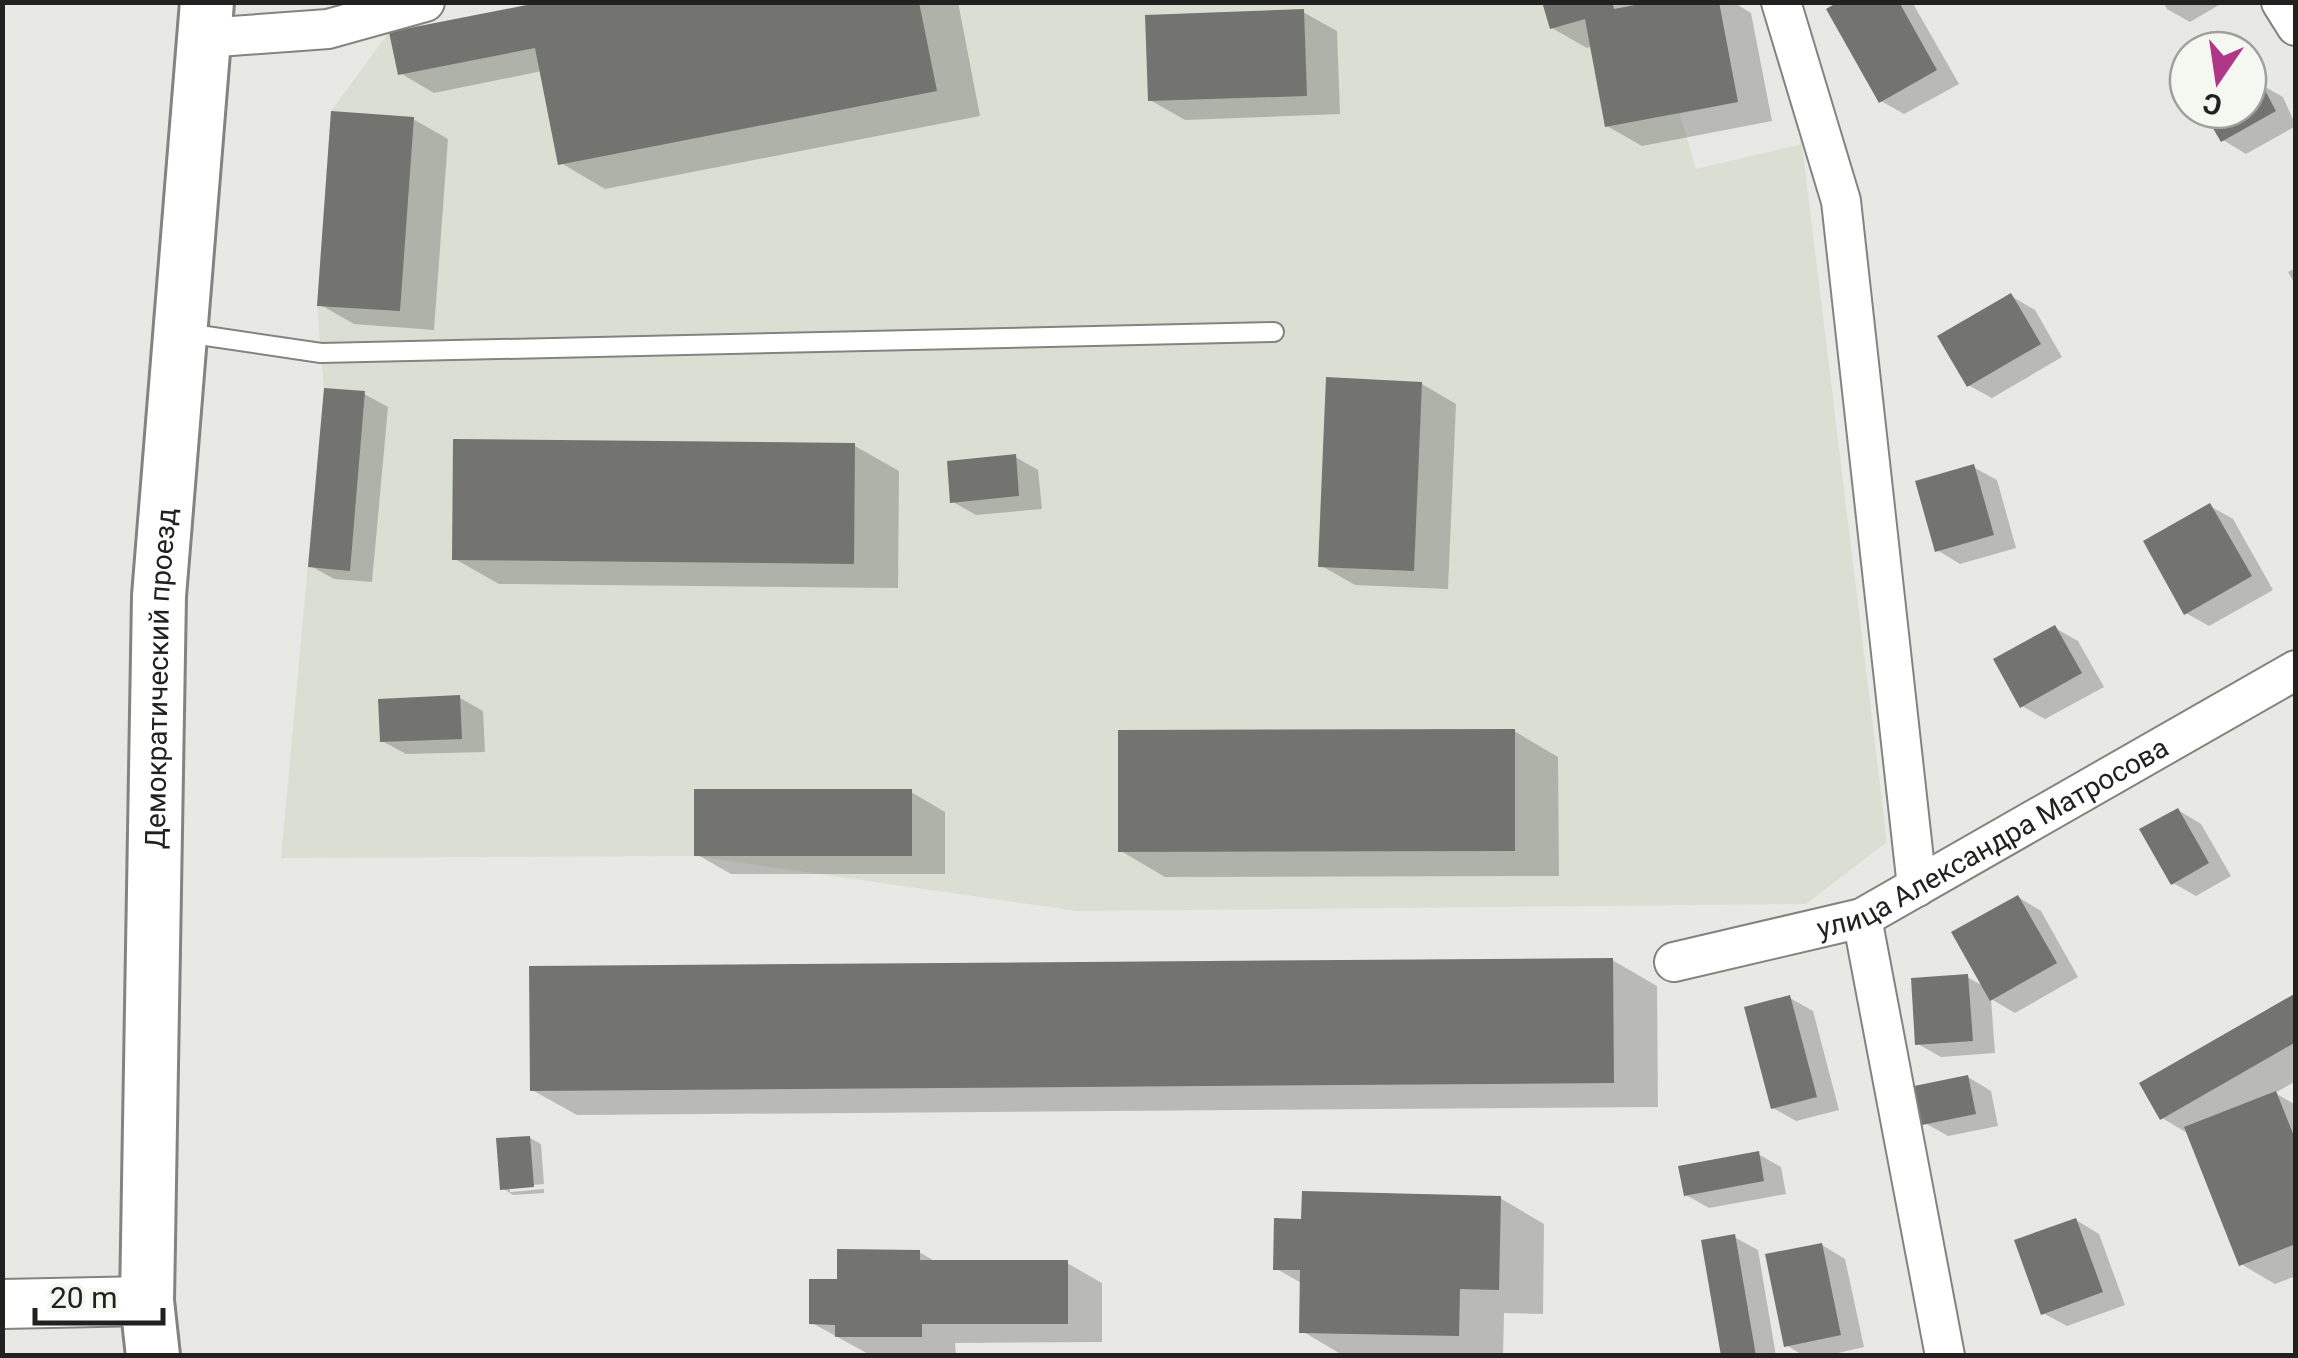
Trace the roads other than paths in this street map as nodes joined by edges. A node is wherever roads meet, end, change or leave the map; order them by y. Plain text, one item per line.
1 (425, 2) edge
2 (1781, 2) edge
3 (2281, 2) edge
4 (206, 20) edge
5 (2296, 26) edge
6 (1274, 332) dead end
7 (180, 333) junction
8 (2296, 670) edge
9 (1917, 886) junction
10 (1862, 918) junction
11 (1674, 962) dead end
12 (147, 1301) junction
13 (2, 1304) edge
14 (153, 1356) edge
15 (1944, 1356) edge

1 - 4 street
2 - 9 street
3 - 5 street
4 - 7 main road, Демократический проезд
6 - 7 lane
7 - 12 main road, Демократический проезд
8 - 9 street, улица Александра Матросова
9 - 10 street, улица Александра Матросова
10 - 11 street, улица Александра Матросова
10 - 15 street
12 - 13 street
12 - 14 main road, Демократический проезд

